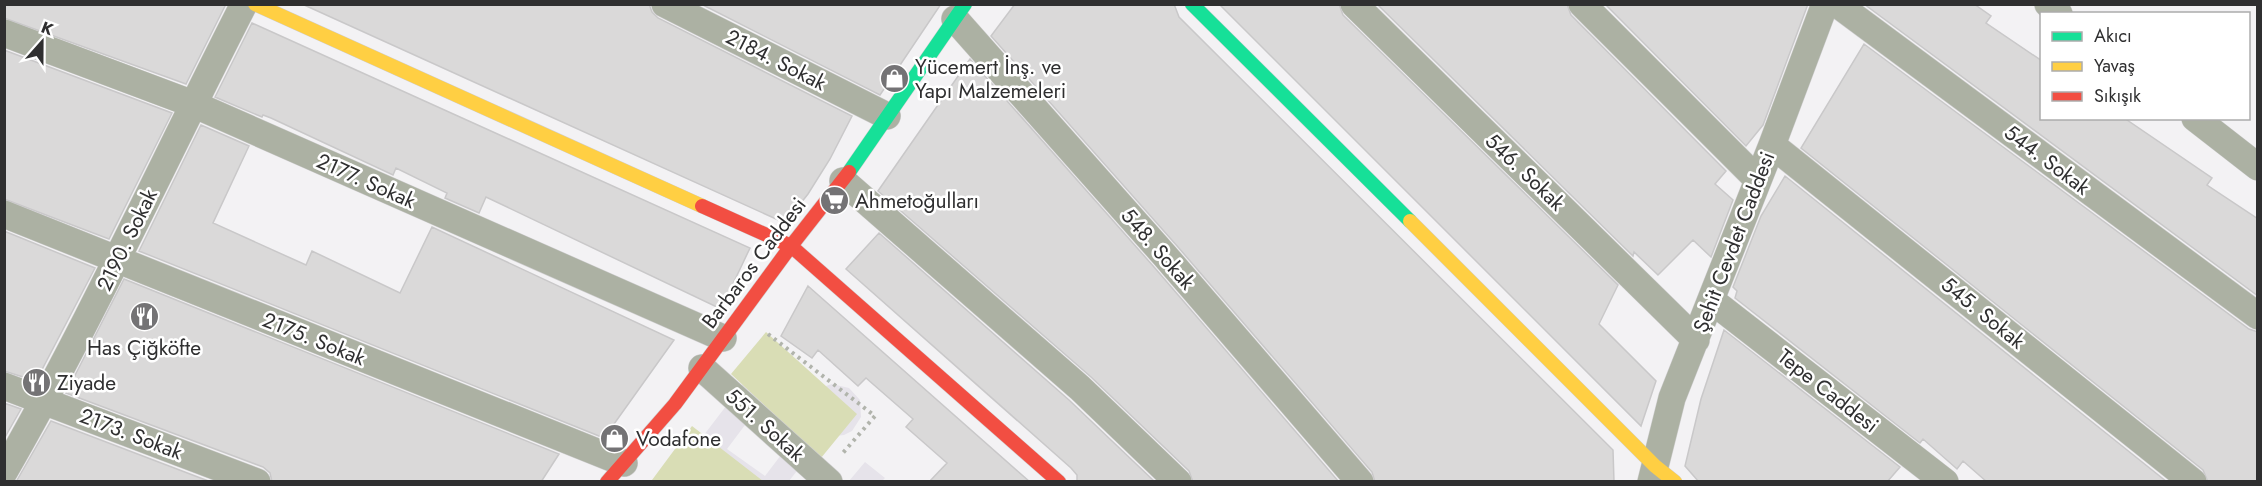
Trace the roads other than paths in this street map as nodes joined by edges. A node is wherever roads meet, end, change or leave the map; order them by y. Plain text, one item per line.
1 (244, 4) edge
2 (255, 4) edge
3 (665, 4) edge
4 (1192, 4) edge
5 (1354, 4) edge
6 (1582, 4) edge
7 (1825, 4) edge
8 (1838, 4) edge
9 (960, 12) edge
10 (4, 33) edge
11 (193, 104) junction
12 (887, 116) junction
13 (2198, 120) edge
14 (1772, 145) junction
15 (2258, 167) edge
16 (1758, 180) junction
17 (843, 181) junction
18 (4, 214) edge
19 (791, 246) junction
20 (118, 260) junction
21 (1712, 300) junction
22 (2258, 316) edge
23 (723, 338) junction
24 (1696, 340) junction
25 (702, 368) junction
26 (4, 386) edge
27 (45, 401) junction
28 (833, 470) edge
29 (4, 472) edge
30 (1661, 476) edge
31 (612, 477) edge
32 (257, 482) edge
33 (1059, 482) edge
34 (1179, 482) edge
35 (1360, 482) edge
36 (1945, 482) edge
37 (2193, 482) edge

1 - 11 street, 2190. Sokak
2 - 19 street
3 - 12 street, 2184. Sokak
4 - 30 street
5 - 24 street, 546. Sokak
6 - 16 street
7 - 14 street, Şehit Cevdet Caddesi
8 - 22 street, 544. Sokak
9 - 12 street, Barbaros Caddesi
9 - 35 street, 548. Sokak
10 - 11 street, 2177. Sokak
11 - 20 street, 2190. Sokak
11 - 23 street, 2177. Sokak
12 - 17 street, Barbaros Caddesi
13 - 15 street
14 - 16 street, Şehit Cevdet Caddesi
14 - 37 street, 545. Sokak
16 - 21 street, Şehit Cevdet Caddesi
17 - 19 street, Barbaros Caddesi
17 - 34 street
18 - 20 street, 2175. Sokak
19 - 23 street, Barbaros Caddesi
19 - 33 street
20 - 27 street, 2190. Sokak
20 - 31 street, 2175. Sokak
21 - 24 street, Şehit Cevdet Caddesi
21 - 36 street, Tepe Caddesi
23 - 25 street, Barbaros Caddesi
24 - 30 street, Şehit Cevdet Caddesi
25 - 28 street, 551. Sokak
25 - 31 street, Barbaros Caddesi
26 - 27 street, 2173. Sokak
27 - 29 street, 2190. Sokak
27 - 32 street, 2173. Sokak

